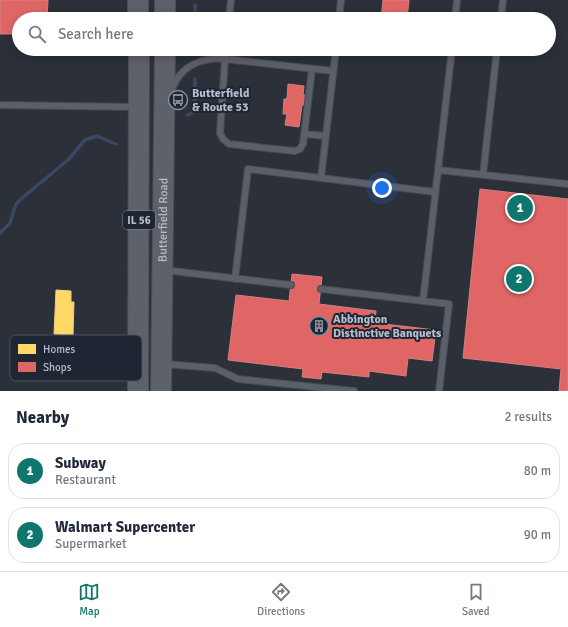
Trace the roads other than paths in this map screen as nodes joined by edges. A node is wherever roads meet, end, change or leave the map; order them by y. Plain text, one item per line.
1 (138, 0) edge
2 (165, 0) edge
3 (231, 0) edge
4 (341, 0) edge
5 (457, 0) edge
6 (503, 0) edge
7 (138, 12) edge
8 (165, 12) edge
9 (230, 12) edge
10 (340, 12) edge
11 (456, 12) edge
12 (502, 12) edge
13 (139, 56) edge
14 (165, 56) edge
15 (225, 56) edge
16 (335, 56) edge
17 (451, 56) edge
18 (496, 56) edge
19 (217, 58) joint
20 (225, 59) junction
21 (312, 69) junction
22 (333, 71) junction
23 (165, 98) junction
24 (0, 104) edge
25 (140, 107) junction
26 (304, 134) junction
27 (326, 136) junction
28 (438, 170) junction
29 (483, 174) junction
30 (321, 178) junction
31 (568, 184) edge
32 (435, 192) junction
33 (163, 270) junction
34 (235, 279) junction
35 (291, 285) dead end
36 (321, 289) dead end
37 (423, 301) junction
38 (138, 335) edge
39 (161, 363) junction
40 (138, 381) edge
41 (138, 391) edge
42 (161, 391) edge
43 (354, 391) edge
44 (439, 391) edge

1 - 7 main road
2 - 8 main road
3 - 9 lane
4 - 10 lane
5 - 11 lane
6 - 12 lane
13 - 25 main road, Butterfield Road / IL 56
14 - 23 main road, Butterfield Road / IL 56
15 - 20 lane
16 - 22 lane
17 - 28 lane
18 - 29 lane
19 - 20 lane
19 - 23 lane
20 - 21 lane
20 - 26 lane
21 - 22 lane
21 - 26 lane
22 - 27 lane
23 - 33 main road, Butterfield Road / IL 56
24 - 25 lane
25 - 38 main road, Butterfield Road / IL 56
26 - 27 lane
27 - 30 lane
28 - 29 lane
28 - 32 lane
29 - 31 lane
30 - 32 lane
30 - 34 lane
32 - 37 lane
33 - 34 lane
33 - 39 main road, Butterfield Road / IL 56
34 - 35 lane
36 - 37 lane
37 - 44 lane
39 - 42 main road, Butterfield Road / IL 56
39 - 43 lane
40 - 41 main road, Butterfield Road / IL 56

